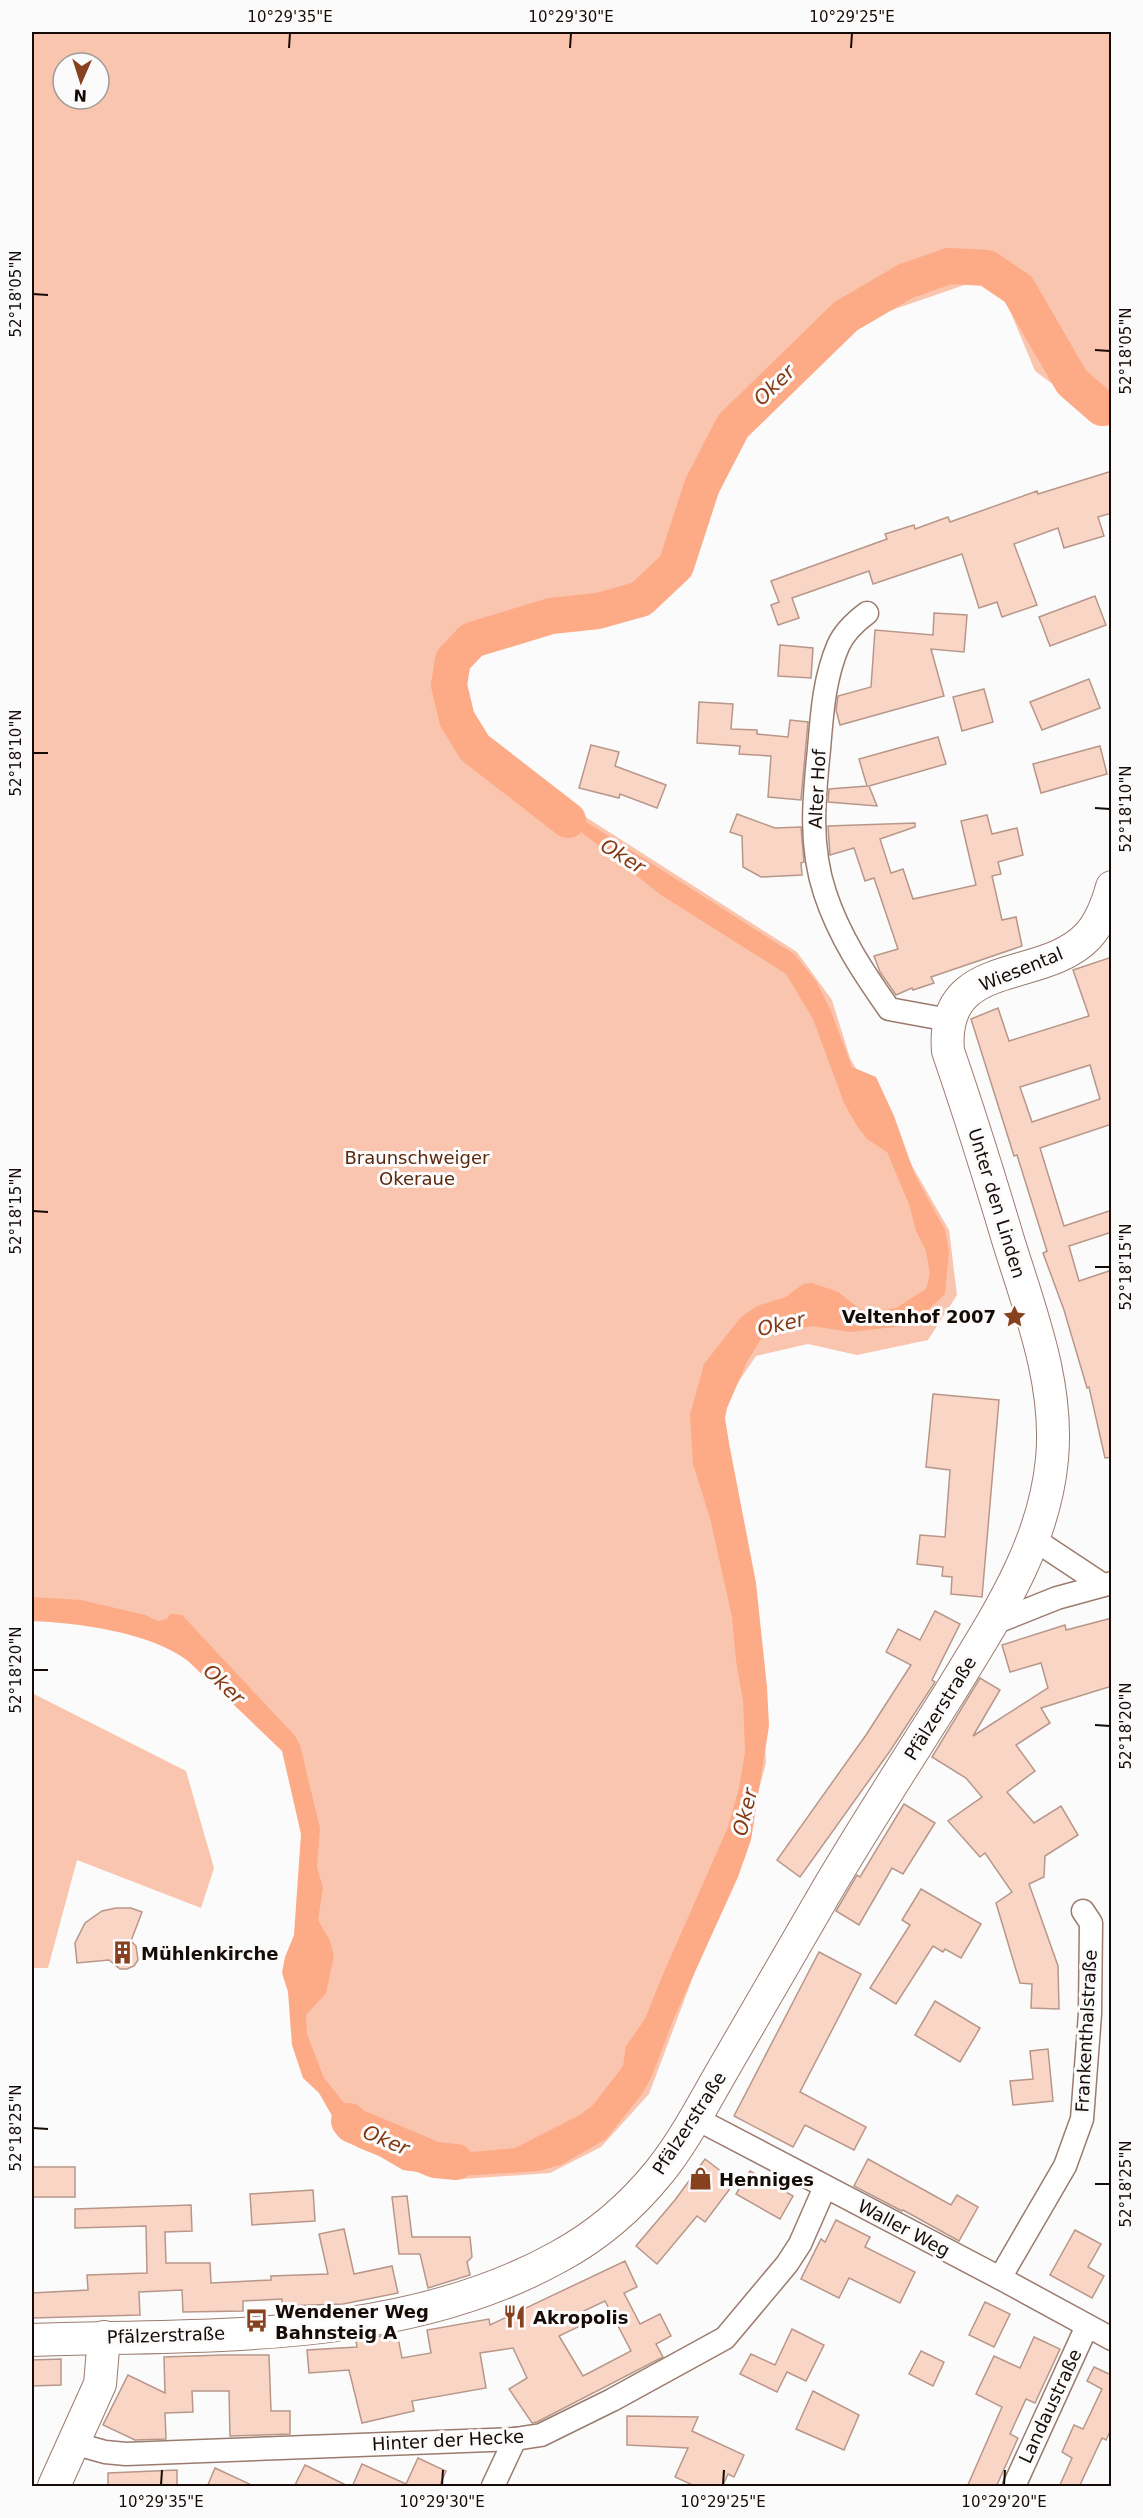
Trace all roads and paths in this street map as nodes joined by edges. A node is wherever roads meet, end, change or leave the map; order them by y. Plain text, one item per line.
1 (867, 612) dead end
2 (1108, 906) edge
3 (967, 991) joint
4 (949, 1020) junction
5 (1035, 1540) junction
6 (1107, 1584) edge
7 (992, 1624) junction
8 (1083, 1911) dead end
9 (695, 2118) junction
10 (825, 2187) junction
11 (1000, 2277) junction
12 (1087, 2326) junction
13 (104, 2337) junction
14 (1112, 2339) edge
15 (32, 2340) edge
16 (515, 2439) junction
17 (73, 2442) junction
18 (54, 2487) edge
19 (493, 2487) edge
20 (1014, 2487) edge

1 - 4 street, Alter Hof
2 - 3 street, Wiesental
3 - 4 street, Unter den Linden
4 - 5 street, Unter den Linden
5 - 6 street
5 - 7 street, Unter den Linden
6 - 7 street
7 - 9 street, Pfälzerstraße
8 - 11 street, Frankenthalstraße
9 - 10 street, Waller Weg
9 - 13 street, Pfälzerstraße
10 - 11 street, Waller Weg
10 - 16 street, Hinter der Hecke
11 - 12 street, Waller Weg
12 - 14 street, Waller Weg
12 - 20 street, Landaustraße
13 - 15 street, Pfälzerstraße
13 - 17 street
16 - 17 street, Hinter der Hecke
16 - 19 street
17 - 18 street

